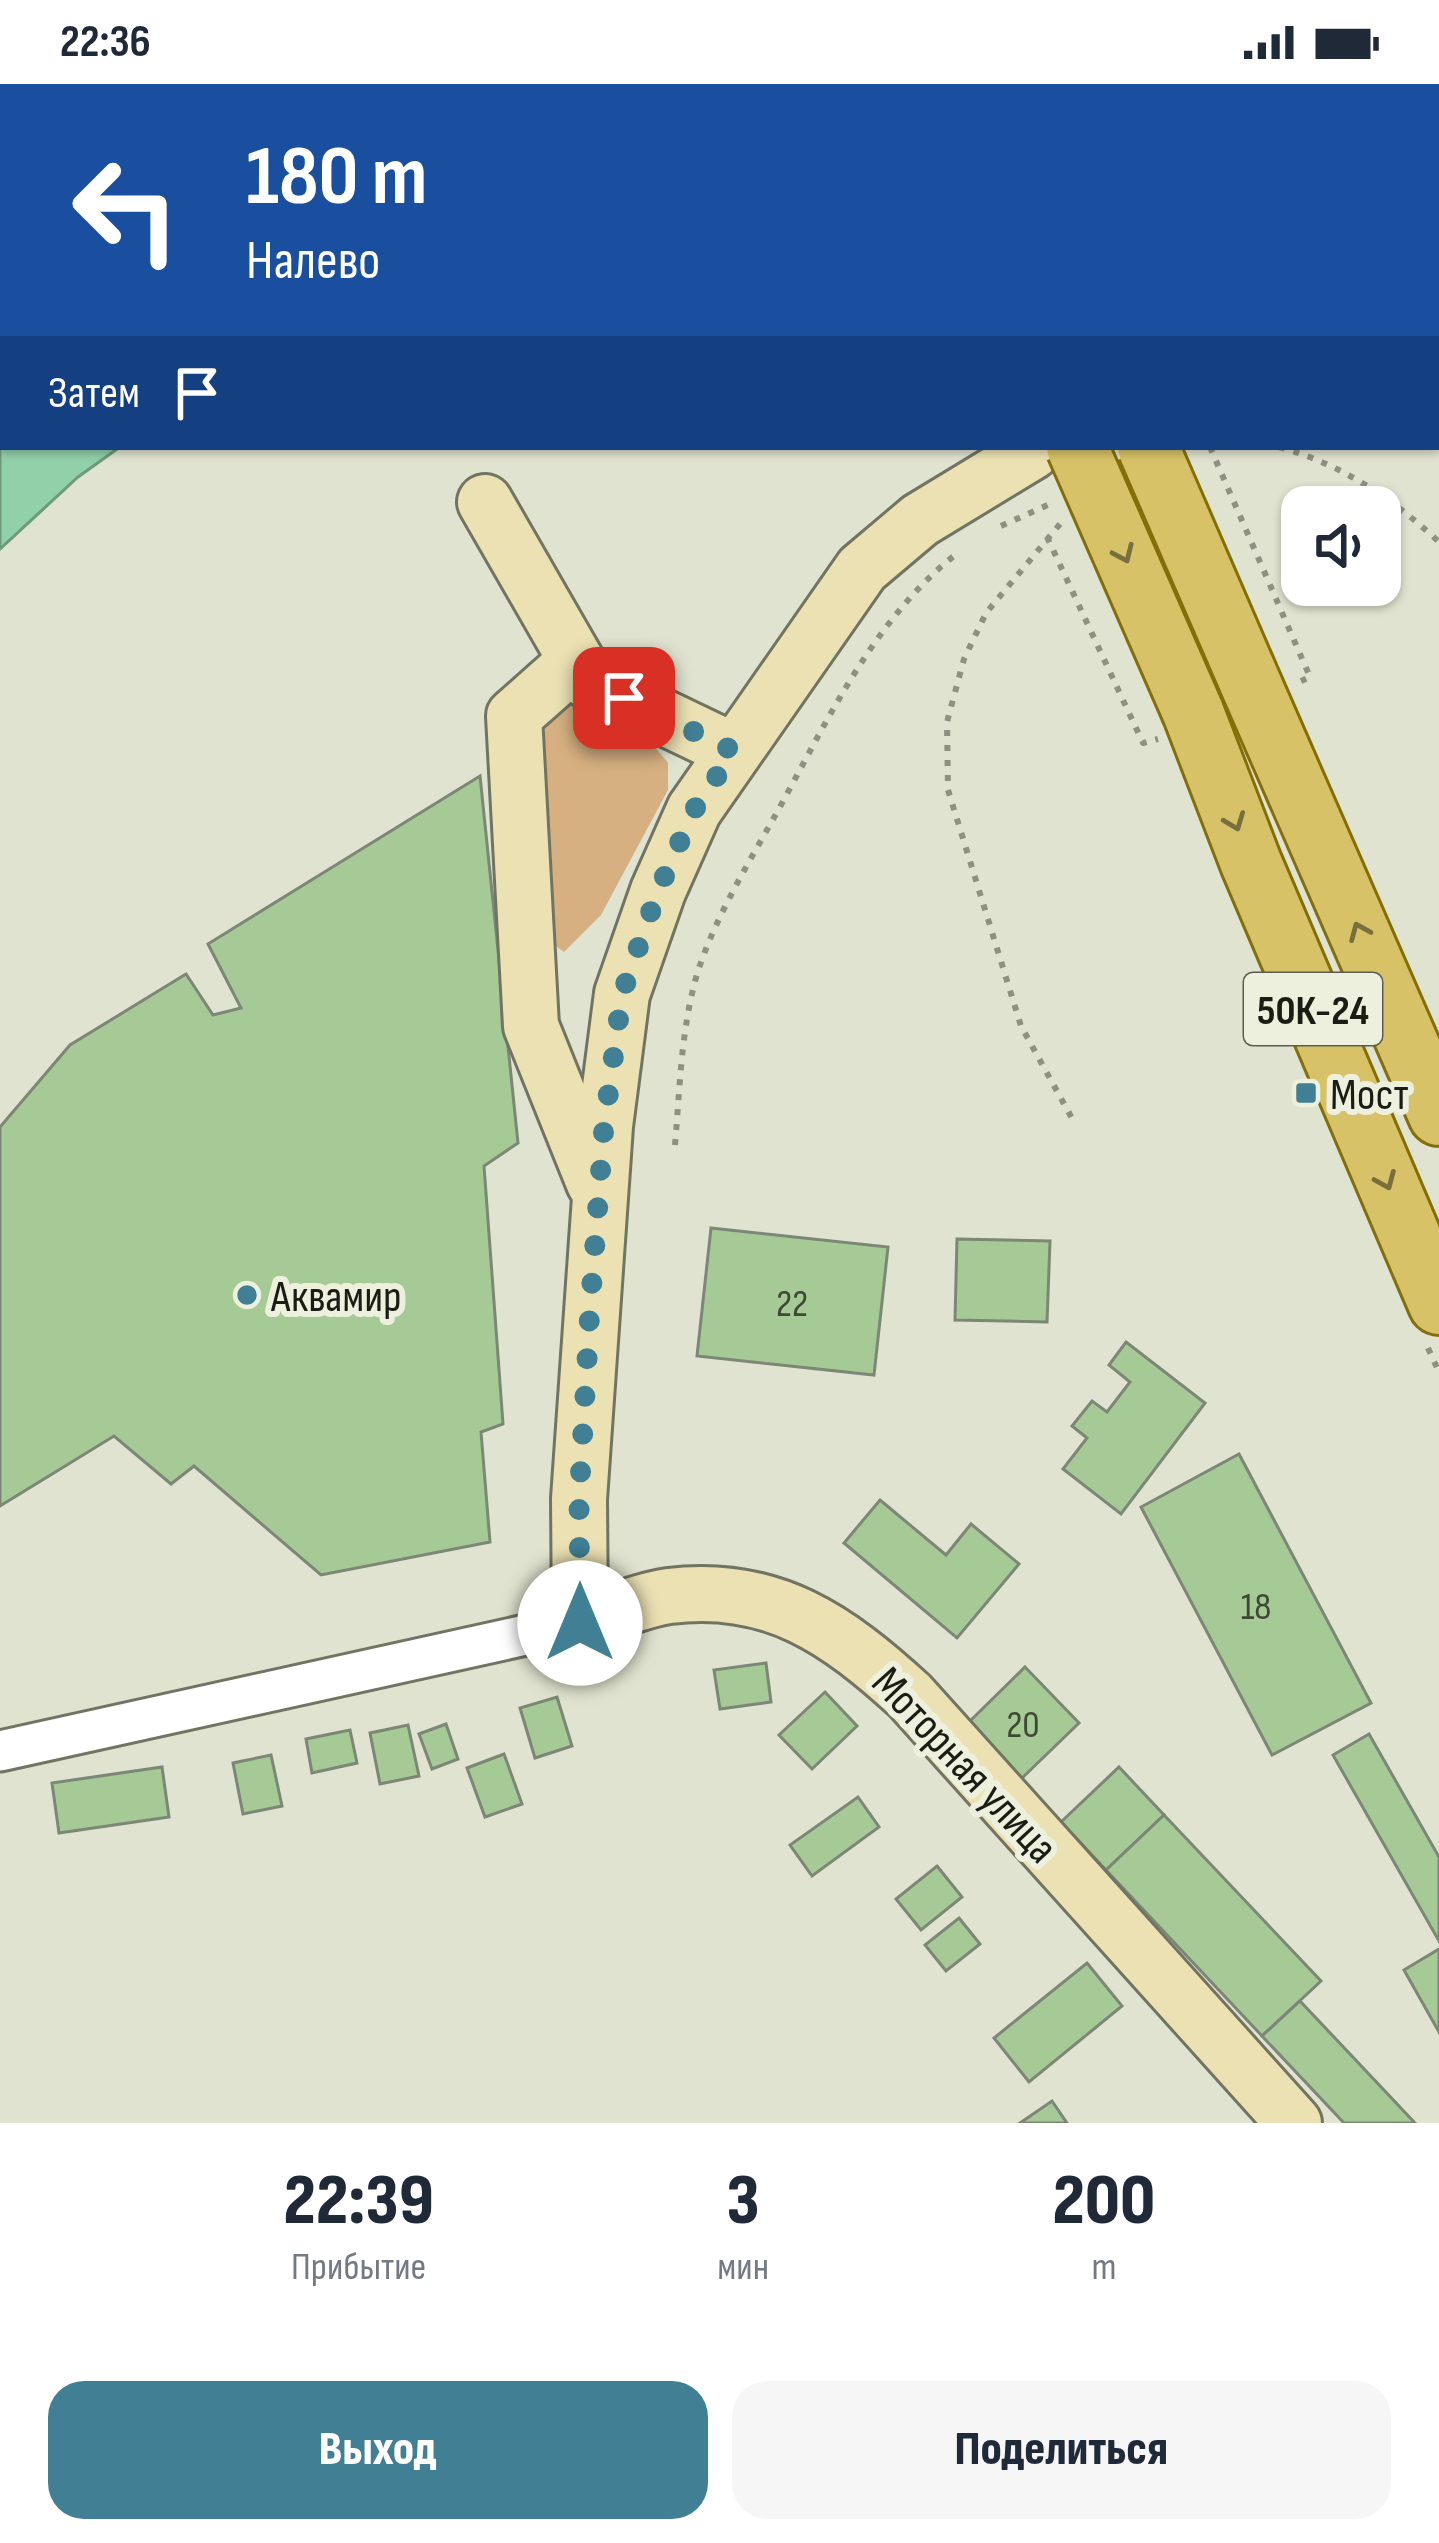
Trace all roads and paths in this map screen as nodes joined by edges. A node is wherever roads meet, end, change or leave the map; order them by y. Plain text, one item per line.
1 (1052, 450) edge
2 (1055, 450) edge
3 (1149, 450) edge
4 (1211, 450) edge
5 (1289, 450) edge
6 (485, 502) dead end
7 (1054, 502) dead end
8 (1061, 523) dead end
9 (997, 527) dead end
10 (1047, 537) junction
11 (1439, 542) edge
12 (960, 550) dead end
13 (576, 661) junction
14 (1310, 677) dead end
15 (1143, 743) dead end
16 (734, 751) junction
17 (1439, 1115) edge
18 (1073, 1122) dead end
19 (676, 1145) dead end
20 (599, 1195) junction
21 (1439, 1304) edge
22 (580, 1623) junction
23 (0, 1751) edge
24 (1294, 2123) edge

1 - 16 street
2 -> 21 main road, 50К-24, bridge
17 -> 3 main road, 50К-24, bridge
4 - 14 path
5 - 11 path
6 - 13 street
7 - 9 path
8 - 10 path
10 - 15 path
10 - 18 path
12 - 19 path
13 - 16 street
13 - 20 street
16 - 20 street
20 - 22 street
22 - 23 street
22 - 24 street, Моторная улица

